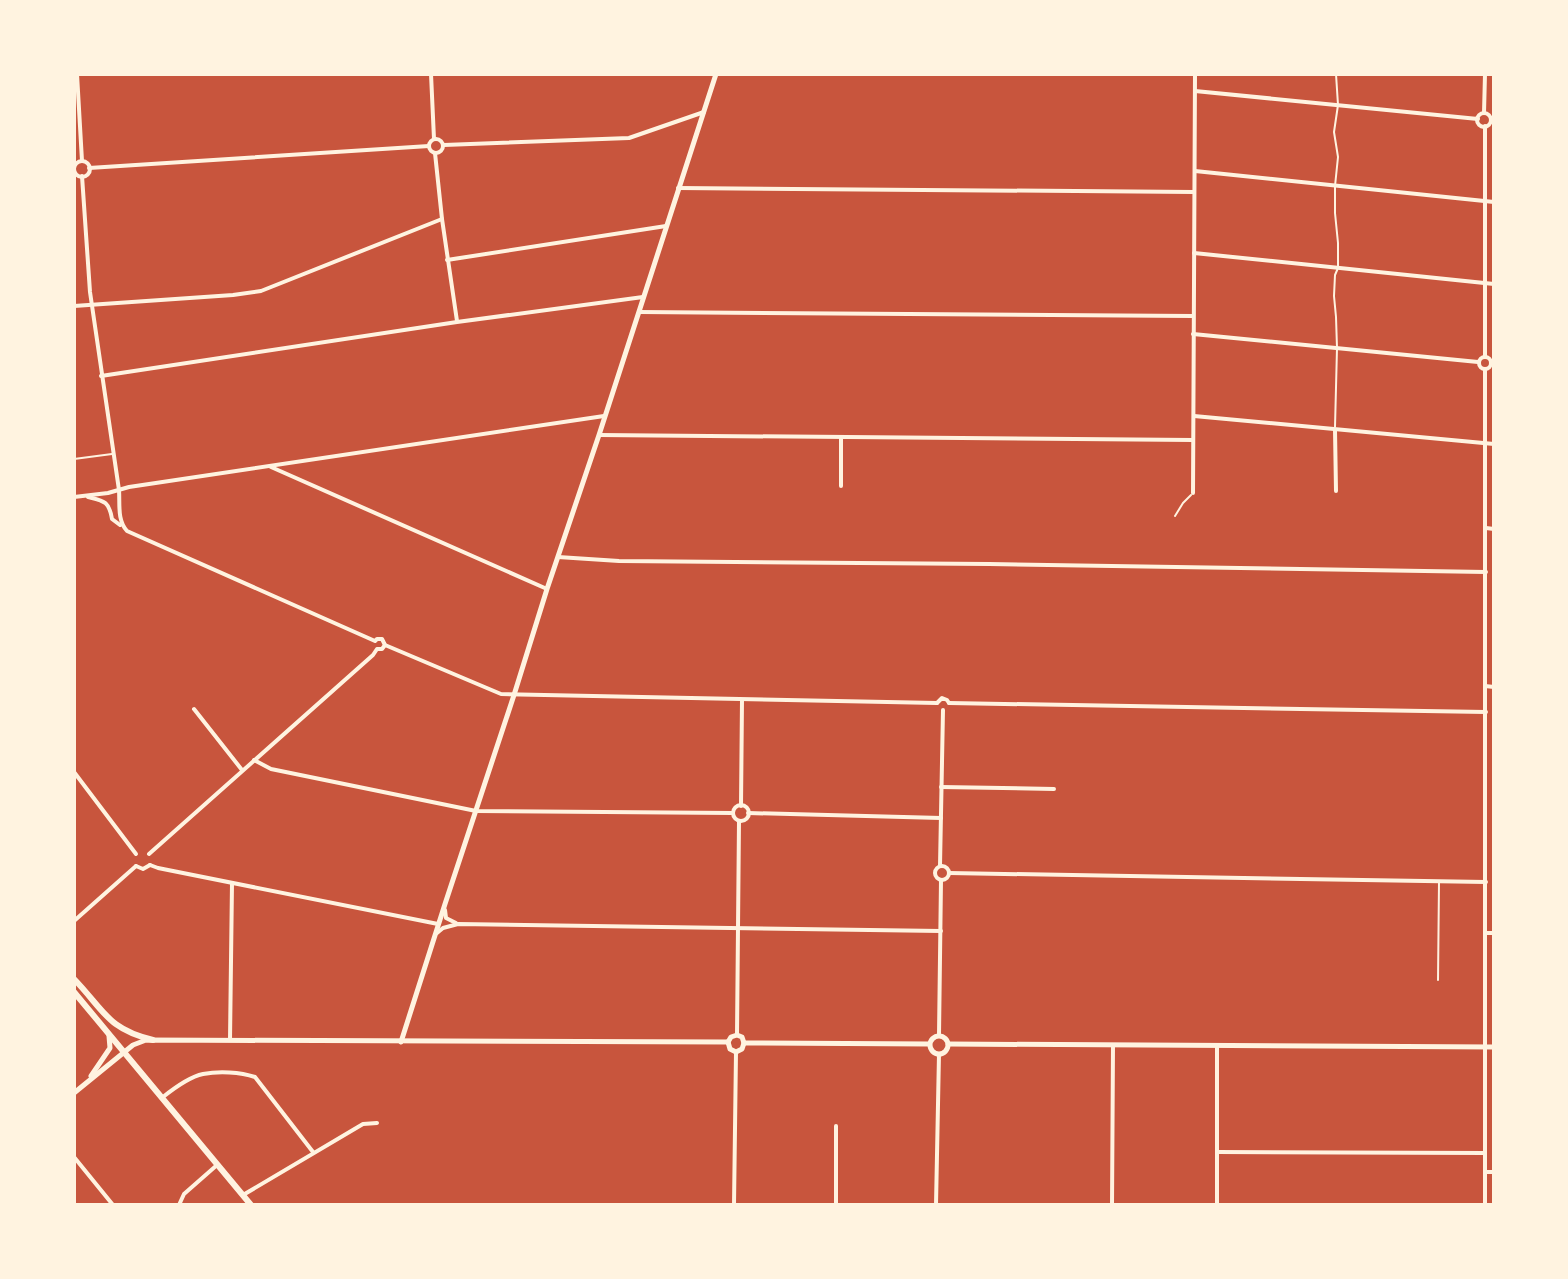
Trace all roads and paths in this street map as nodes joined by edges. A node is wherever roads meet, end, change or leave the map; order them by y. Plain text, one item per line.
1 (76, 74) edge
2 (431, 74) edge
3 (716, 74) edge
4 (1195, 74) edge
5 (1336, 74) edge
6 (1485, 74) edge
7 (1195, 91) junction
8 (1338, 105) junction
9 (704, 112) junction
10 (1484, 113) junction
11 (1478, 119) junction
12 (1492, 120) edge
13 (1485, 126) junction
14 (434, 139) junction
15 (444, 145) junction
16 (429, 146) junction
17 (435, 153) junction
18 (82, 161) junction
19 (89, 168) junction
20 (1195, 171) junction
21 (82, 176) junction
22 (1335, 186) junction
23 (678, 188) junction
24 (1194, 192) junction
25 (1484, 201) junction
26 (1494, 202) edge
27 (442, 219) junction
28 (666, 226) junction
29 (1194, 253) junction
30 (447, 260) junction
31 (1338, 268) junction
32 (1484, 283) junction
33 (1494, 284) edge
34 (643, 297) junction
35 (92, 305) junction
36 (74, 306) edge
37 (639, 312) junction
38 (1193, 316) junction
39 (457, 322) junction
40 (1193, 334) junction
41 (1337, 348) junction
42 (1485, 357) junction
43 (1478, 362) junction
44 (1492, 363) edge
45 (1485, 369) junction
46 (101, 376) junction
47 (604, 416) junction
48 (1194, 416) junction
49 (1335, 430) junction
50 (599, 435) junction
51 (841, 437) junction
52 (1193, 440) junction
53 (1486, 444) junction
54 (1494, 444) edge
55 (113, 454) junction
56 (74, 459) edge
57 (269, 466) junction
58 (841, 486) dead end
59 (119, 490) junction
60 (1336, 491) dead end
61 (1193, 493) joint
62 (84, 496) junction
63 (74, 497) edge
64 (1175, 516) dead end
65 (122, 526) junction
66 (1486, 528) junction
67 (1494, 529) edge
68 (558, 557) junction
69 (1486, 572) junction
70 (547, 589) junction
71 (1486, 606) junction
72 (1494, 607) edge
73 (375, 641) junction
74 (385, 645) junction
75 (377, 649) junction
76 (1485, 686) junction
77 (1494, 687) edge
78 (514, 695) junction
79 (742, 700) junction
80 (937, 703) junction
81 (949, 703) junction
82 (194, 709) dead end
83 (943, 710) junction
84 (1486, 712) junction
85 (254, 760) junction
86 (1486, 768) junction
87 (1493, 769) edge
88 (242, 770) junction
89 (74, 772) edge
90 (941, 787) junction
91 (1054, 789) dead end
92 (741, 806) junction
93 (476, 811) junction
94 (733, 813) junction
95 (748, 813) junction
96 (941, 818) junction
97 (739, 821) junction
98 (1486, 849) junction
99 (1493, 850) edge
100 (143, 852) junction
101 (150, 865) junction
102 (136, 866) junction
103 (940, 866) junction
104 (949, 873) junction
105 (941, 880) junction
106 (1439, 882) junction
107 (1486, 882) junction
108 (232, 883) junction
109 (445, 904) junction
110 (74, 921) edge
111 (438, 924) junction
112 (458, 924) junction
113 (738, 928) junction
114 (941, 931) junction
115 (1486, 933) junction
116 (1494, 933) edge
117 (433, 939) junction
118 (74, 979) edge
119 (1438, 980) dead end
120 (74, 992) edge
121 (106, 1031) junction
122 (737, 1035) junction
123 (939, 1035) junction
124 (153, 1040) junction
125 (230, 1040) junction
126 (401, 1042) junction
127 (728, 1042) junction
128 (744, 1043) junction
129 (929, 1044) junction
130 (948, 1044) junction
131 (1113, 1045) junction
132 (1217, 1046) junction
133 (1486, 1047) junction
134 (1494, 1047) edge
135 (124, 1051) junction
136 (736, 1052) junction
137 (939, 1054) junction
138 (89, 1080) junction
139 (74, 1093) edge
140 (162, 1097) junction
141 (377, 1123) dead end
142 (836, 1126) dead end
143 (313, 1152) junction
144 (1217, 1152) junction
145 (1485, 1153) junction
146 (74, 1157) edge
147 (217, 1165) junction
148 (1485, 1172) junction
149 (1494, 1172) edge
150 (242, 1195) junction
151 (113, 1205) edge
152 (179, 1205) edge
153 (251, 1205) edge
154 (391, 1205) edge
155 (414, 1205) edge
156 (734, 1205) edge
157 (836, 1205) edge
158 (936, 1205) edge
159 (1112, 1205) edge
160 (1217, 1205) edge
161 (1485, 1205) edge

1 - 18 street
2 - 14 street
3 - 9 main road
4 - 7 street
5 - 8 lane
6 - 10 street
7 - 8 street
7 - 20 street
8 - 11 street
8 - 22 lane
9 - 15 street
9 - 23 main road
10 - 11 street
10 - 12 street
11 - 13 street
12 - 13 street
13 - 25 street
14 - 15 street
14 - 16 street
15 - 17 street
16 - 17 street
16 - 19 street
17 - 27 street
18 - 19 street
18 - 21 street
19 - 21 street
20 - 22 street
20 - 24 street
21 - 35 street
22 - 25 street
22 - 31 lane
23 - 24 street
23 - 28 main road
24 - 29 street
25 - 26 street
25 - 32 street
27 - 30 street
27 - 35 street
28 - 30 street
28 - 34 main road
29 - 31 street
29 - 38 street
30 - 39 street
31 - 32 street
31 - 41 lane
32 - 33 street
32 - 42 street
34 - 37 main road
34 - 39 street
35 - 36 street
35 - 46 street
37 - 38 street
37 - 47 main road
38 - 40 street
39 - 46 street
40 - 41 street
40 - 48 street
41 - 43 street
41 - 49 lane
42 - 43 street
42 - 44 street
43 - 45 street
44 - 45 street
45 - 53 street
46 - 55 street
47 - 50 main road
47 - 57 street
48 - 49 street
48 - 52 street
49 - 53 street
49 - 60 street
50 - 51 street
50 - 68 main road
51 - 52 street
51 - 58 street
52 - 61 street
53 - 54 street
53 - 66 street
55 - 56 lane
55 - 59 street
57 - 59 street
57 - 70 street
59 - 62 street
59 - 65 street
61 - 64 lane
62 - 63 street
62 - 65 street
65 - 73 street
66 - 67 street
66 - 69 street
68 - 69 street
68 - 70 main road
69 - 71 street
70 - 78 main road
71 - 72 street
71 - 76 street
73 - 74 street
73 - 75 street
74 - 75 street
74 - 78 street
75 - 85 street
76 - 77 street
76 - 84 street
78 - 79 street
78 - 93 main road
79 - 80 street
79 - 92 street
80 - 81 street
80 - 83 street
81 - 83 street
81 - 84 street
82 - 88 street
83 - 90 street
84 - 86 street
85 - 88 street
85 - 93 street
86 - 87 street
86 - 98 street
88 - 100 street
89 - 100 street
90 - 91 street
90 - 96 street
92 - 94 street
92 - 95 street
93 - 94 street
93 - 109 main road
94 - 97 street
95 - 96 street
95 - 97 street
96 - 103 street
97 - 113 street
98 - 99 street
98 - 107 street
100 - 101 street
100 - 102 street
101 - 102 street
101 - 108 street
102 - 110 street
103 - 104 street
103 - 105 street
104 - 105 street
104 - 106 street
105 - 114 street
106 - 107 street
106 - 119 lane
107 - 115 street
108 - 111 street
108 - 125 street
109 - 111 main road
109 - 112 street
111 - 117 main road
112 - 113 street
112 - 117 street
113 - 114 street
113 - 122 street
114 - 123 street
115 - 116 street
115 - 133 street
117 - 126 main road
118 - 124 main road
120 - 121 main road
121 - 135 main road
121 - 138 main road
122 - 127 main road
122 - 128 main road
123 - 129 main road
123 - 130 main road
124 - 125 main road
124 - 135 main road
125 - 126 main road
126 - 127 main road
127 - 136 main road
128 - 129 main road
128 - 136 main road
129 - 137 main road
130 - 131 main road
130 - 137 main road
131 - 132 main road
131 - 159 street
132 - 133 main road
132 - 144 street
133 - 134 main road
133 - 145 street
135 - 138 main road
135 - 140 main road
136 - 156 street
137 - 158 street
138 - 139 main road
140 - 143 street
140 - 147 main road
141 - 143 street
142 - 157 street
143 - 150 street
144 - 145 street
144 - 160 street
145 - 148 street
146 - 151 street
147 - 150 main road
147 - 152 street
148 - 149 street
148 - 161 street
150 - 153 main road
154 - 155 street

